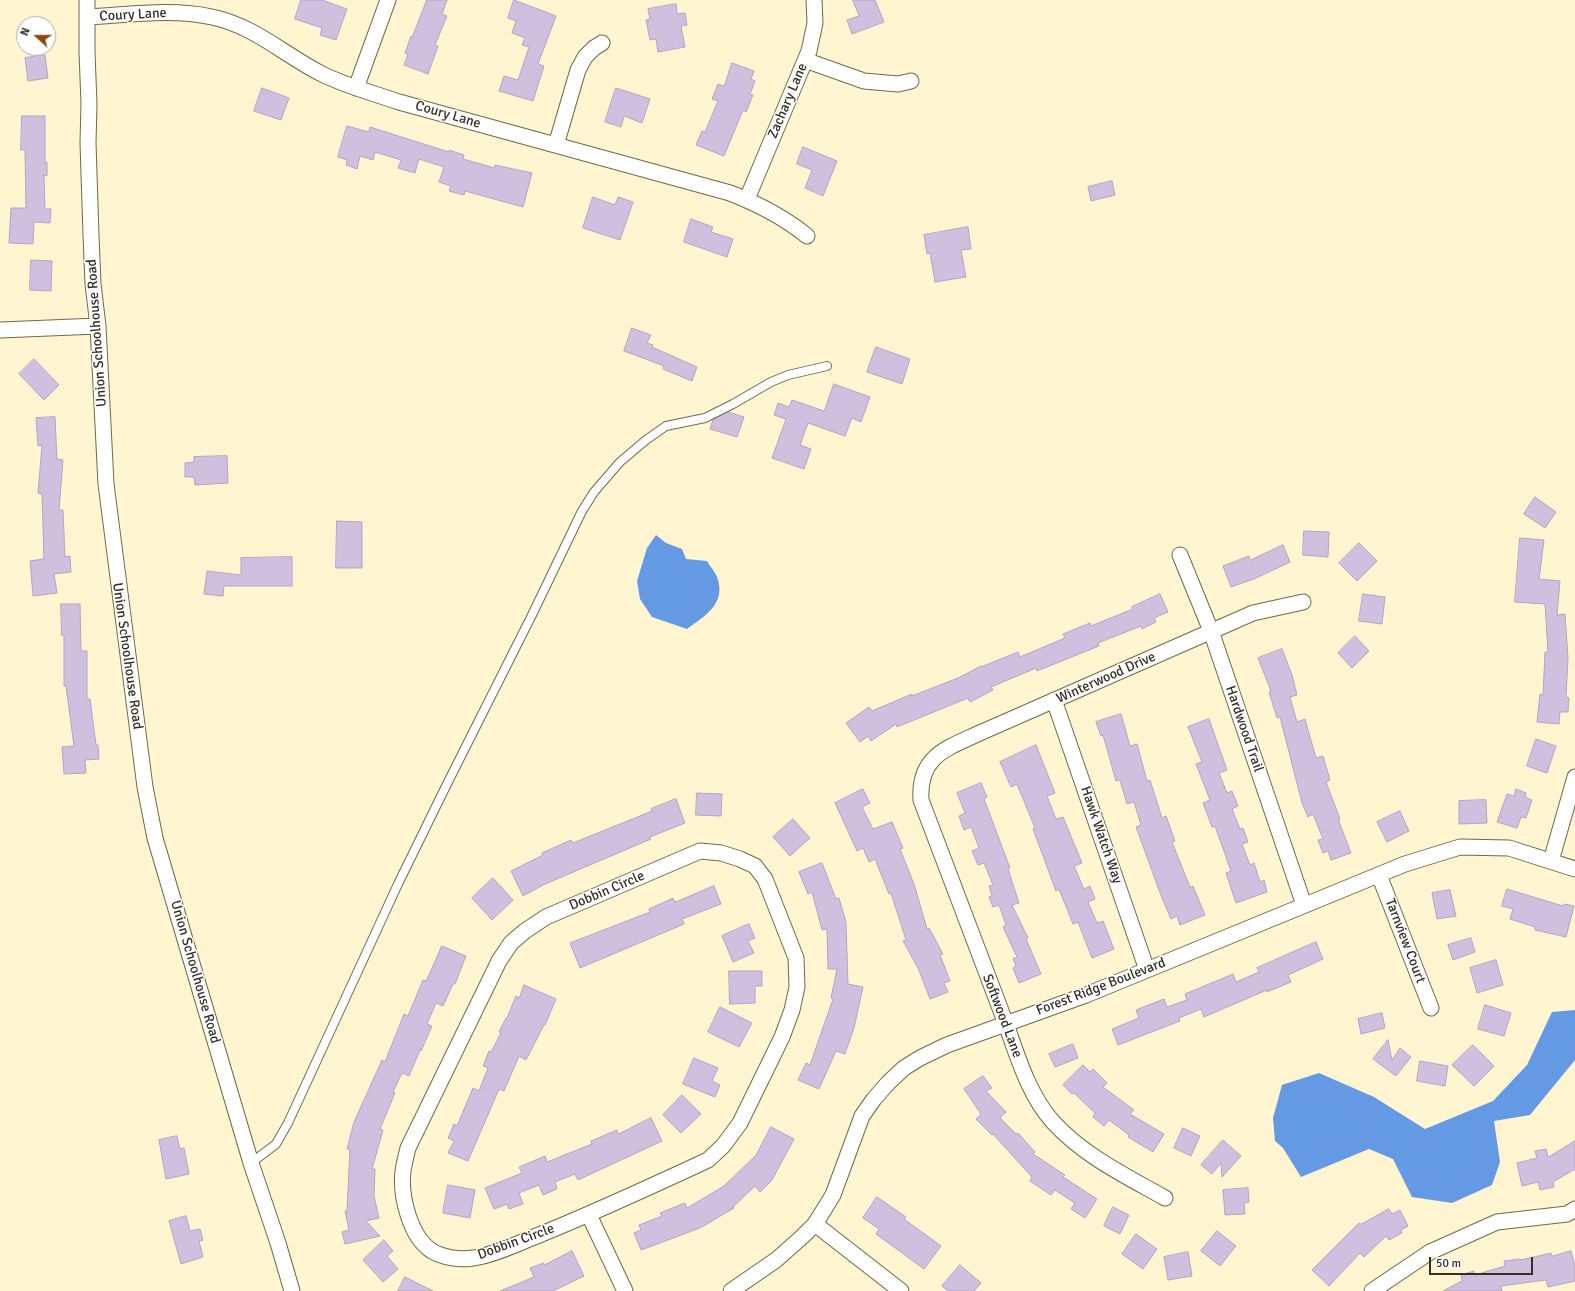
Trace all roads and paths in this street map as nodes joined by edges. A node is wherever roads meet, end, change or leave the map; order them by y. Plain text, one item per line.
1 (87, 0) edge
2 (388, 0) edge
3 (814, 0) edge
4 (87, 17) junction
5 (602, 42) dead end
6 (805, 60) junction
7 (911, 81) dead end
8 (356, 88) junction
9 (556, 145) junction
10 (746, 199) junction
11 (808, 236) dead end
12 (98, 326) junction
13 (0, 330) edge
14 (827, 366) dead end
15 (1180, 555) dead end
16 (1303, 602) dead end
17 (1211, 631) junction
18 (1054, 700) junction
19 (923, 776) joint
20 (1575, 776) edge
21 (1551, 861) junction
22 (1575, 869) edge
23 (1379, 875) junction
24 (1304, 905) junction
25 (1147, 970) junction
26 (1431, 1008) dead end
27 (1006, 1025) junction
28 (251, 1163) junction
29 (1165, 1198) dead end
30 (1575, 1210) edge
31 (589, 1215) junction
32 (815, 1224) junction
33 (292, 1291) edge
34 (625, 1291) edge
35 (731, 1291) edge
36 (901, 1291) edge
37 (1372, 1291) edge

1 - 4 street, Union Schoolhouse Road
2 - 8 street
3 - 6 street, Zachary Lane
4 - 8 street, Coury Lane
4 - 12 street, Union Schoolhouse Road
5 - 9 street
6 - 7 street
6 - 10 street, Zachary Lane
8 - 9 street, Coury Lane
9 - 10 street, Coury Lane
10 - 11 street, Coury Lane
12 - 13 street
12 - 28 street, Union Schoolhouse Road
14 - 28 lane
15 - 17 street, Hardwood Trail
16 - 17 street, Winterwood Drive
17 - 18 street, Winterwood Drive
17 - 24 street, Hardwood Trail
18 - 19 street, Winterwood Drive
18 - 25 street, Hawk Watch Way
19 - 27 street, Softwood Lane
20 - 21 street
21 - 22 street, Forest Ridge Boulevard
21 - 23 street, Forest Ridge Boulevard
23 - 24 street, Forest Ridge Boulevard
23 - 26 street, Tarnview Court
24 - 25 street, Forest Ridge Boulevard
25 - 27 street, Forest Ridge Boulevard
27 - 29 street, Softwood Lane
27 - 32 street, Forest Ridge Boulevard
28 - 33 street, Union Schoolhouse Road
30 - 37 street
31 - 31 street, Dobbin Circle
31 - 34 street
32 - 35 street, Forest Ridge Boulevard
32 - 36 street

